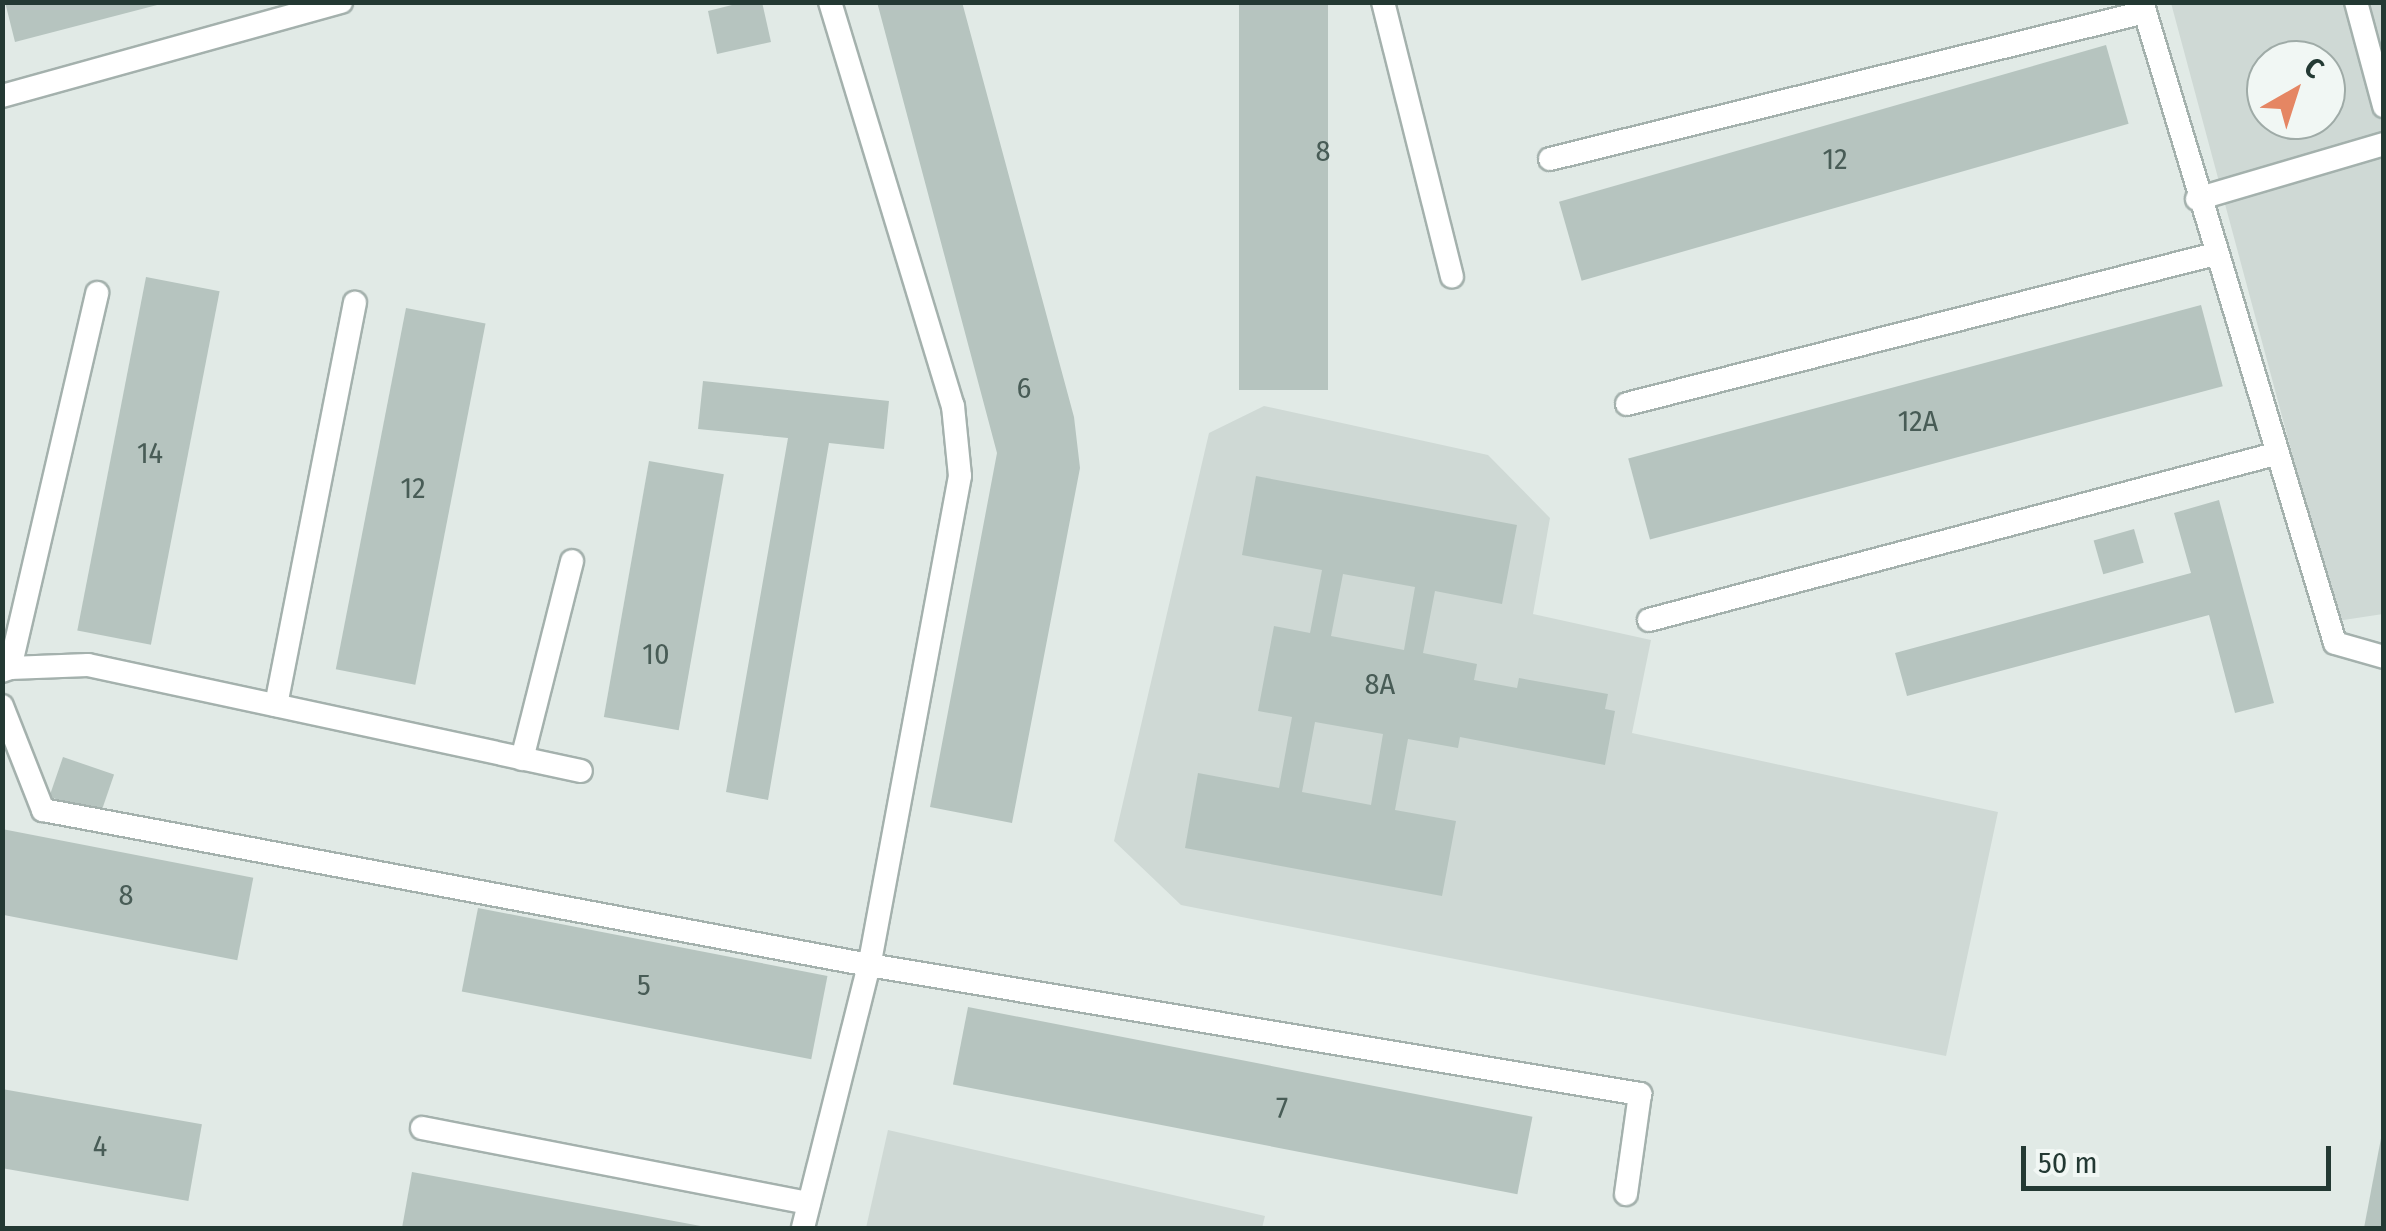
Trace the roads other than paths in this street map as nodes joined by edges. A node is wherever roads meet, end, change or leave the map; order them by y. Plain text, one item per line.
1 (342, 2) edge
2 (830, 2) edge
3 (1383, 2) edge
4 (2356, 2) edge
5 (2144, 7) edge
6 (2, 96) edge
7 (2384, 106) edge
8 (2384, 144) edge
9 (1550, 160) dead end
10 (2197, 198) junction
11 (2215, 254) junction
12 (1452, 276) dead end
13 (97, 294) dead end
14 (355, 303) dead end
15 (1628, 404) dead end
16 (2275, 454) junction
17 (572, 562) dead end
18 (1649, 620) dead end
19 (2384, 657) edge
20 (6, 669) edge
21 (276, 705) junction
22 (2, 706) edge
23 (522, 758) junction
24 (582, 772) dead end
25 (869, 964) junction
26 (422, 1128) dead end
27 (1626, 1194) dead end
28 (809, 1204) junction
29 (803, 1228) edge

1 - 6 lane
2 - 25 lane
3 - 12 lane
4 - 7 lane
5 - 9 lane
5 - 10 lane
8 - 10 lane
10 - 11 lane
11 - 15 lane
11 - 16 lane
13 - 20 lane
14 - 21 lane
16 - 18 lane
16 - 19 lane
17 - 23 lane
20 - 21 lane
21 - 23 lane
22 - 25 lane
23 - 24 lane
25 - 27 lane
25 - 28 lane
26 - 28 lane
28 - 29 lane

